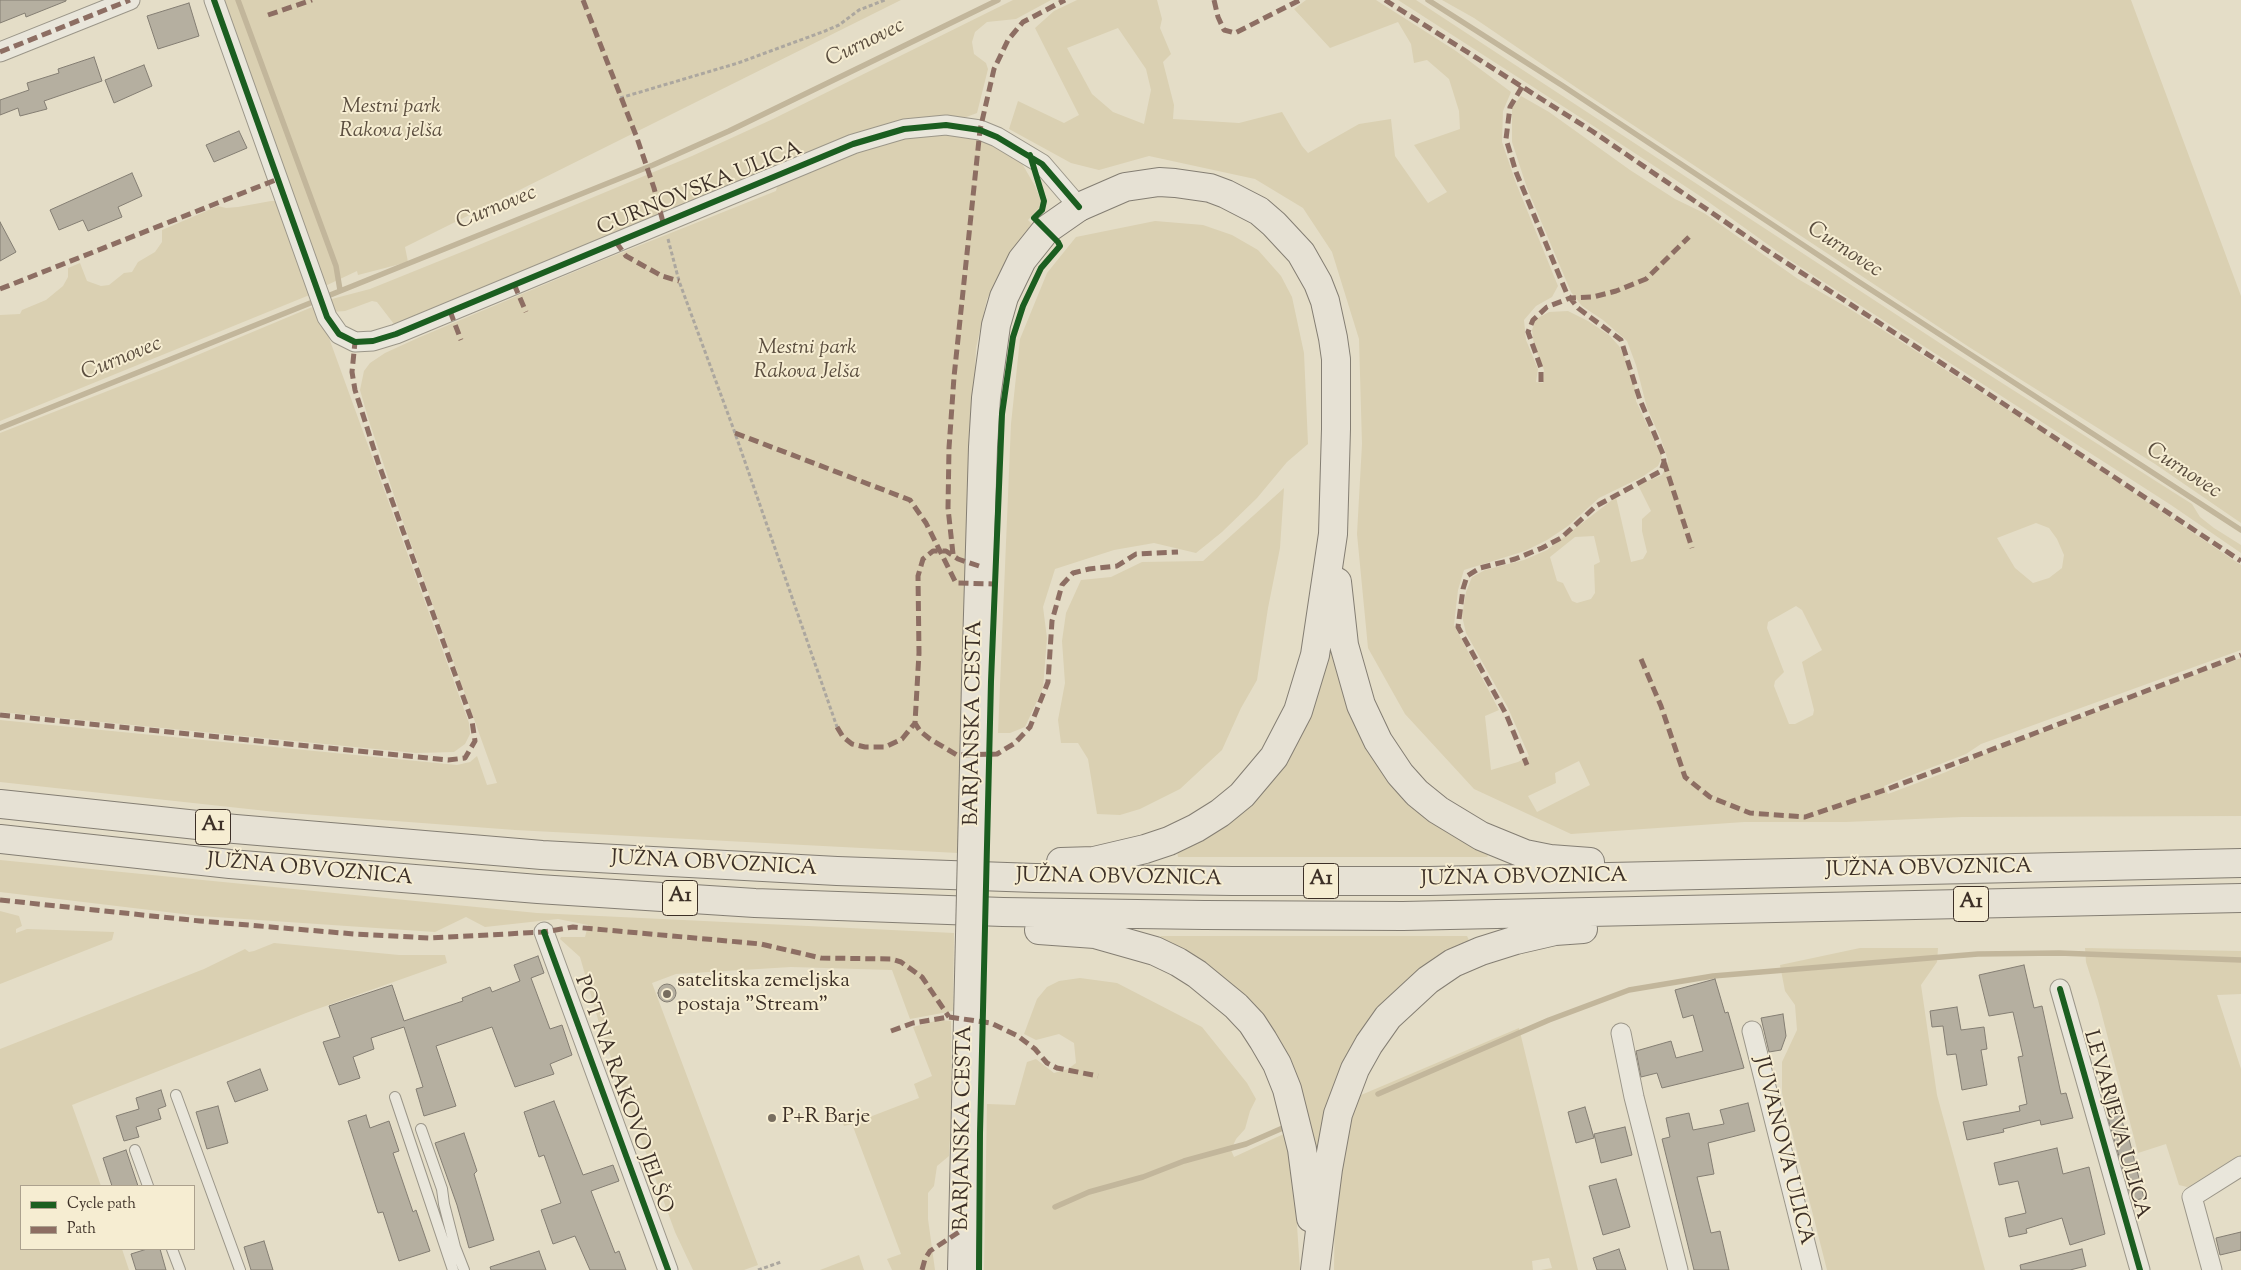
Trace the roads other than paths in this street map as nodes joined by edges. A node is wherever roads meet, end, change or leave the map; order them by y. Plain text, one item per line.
1 (130, 0) edge
2 (214, 0) edge
3 (0, 52) edge
4 (1079, 207) junction
5 (1333, 534) junction
6 (0, 804) edge
7 (0, 839) edge
8 (2241, 863) edge
9 (936, 875) junction
10 (1706, 876) junction
11 (2241, 898) edge
12 (956, 910) junction
13 (1702, 910) junction
14 (544, 932) dead end
15 (2060, 989) dead end
16 (1752, 1031) dead end
17 (1621, 1032) dead end
18 (176, 1095) dead end
19 (396, 1097) dead end
20 (421, 1129) dead end
21 (135, 1150) dead end
22 (2241, 1166) edge
23 (148, 1185) edge
24 (451, 1248) junction
25 (172, 1250) edge
26 (1316, 1263) edge
27 (180, 1270) edge
28 (240, 1270) edge
29 (453, 1270) edge
30 (464, 1270) edge
31 (668, 1270) edge
32 (962, 1270) edge
33 (1678, 1270) edge
34 (1812, 1270) edge
35 (2140, 1270) edge
36 (2212, 1270) edge

1 - 3 street
2 - 4 street, CURNOVSKA ULICA
4 - 5 main road, BARJANSKA CESTA
4 - 32 main road, BARJANSKA CESTA, bridge
5 - 9 main road
5 - 10 main road
6 - 9 main road, JUŽNA OBVOZNICA / A1
7 - 12 main road, JUŽNA OBVOZNICA / A1
8 - 10 main road, JUŽNA OBVOZNICA / A1
9 - 10 main road, JUŽNA OBVOZNICA / A1
11 - 13 main road, JUŽNA OBVOZNICA / A1
12 - 13 main road, JUŽNA OBVOZNICA / A1
12 - 26 main road
13 - 26 main road
14 - 31 street, POT NA RAKOVO JELŠO
15 - 35 street, LEVARJEVA ULICA
16 - 34 street, JUVANOVA ULICA
17 - 33 street
18 - 28 lane
19 - 24 lane
20 - 24 lane
21 - 23 lane
22 - 36 street
24 - 29 lane
24 - 30 lane
25 - 27 lane

